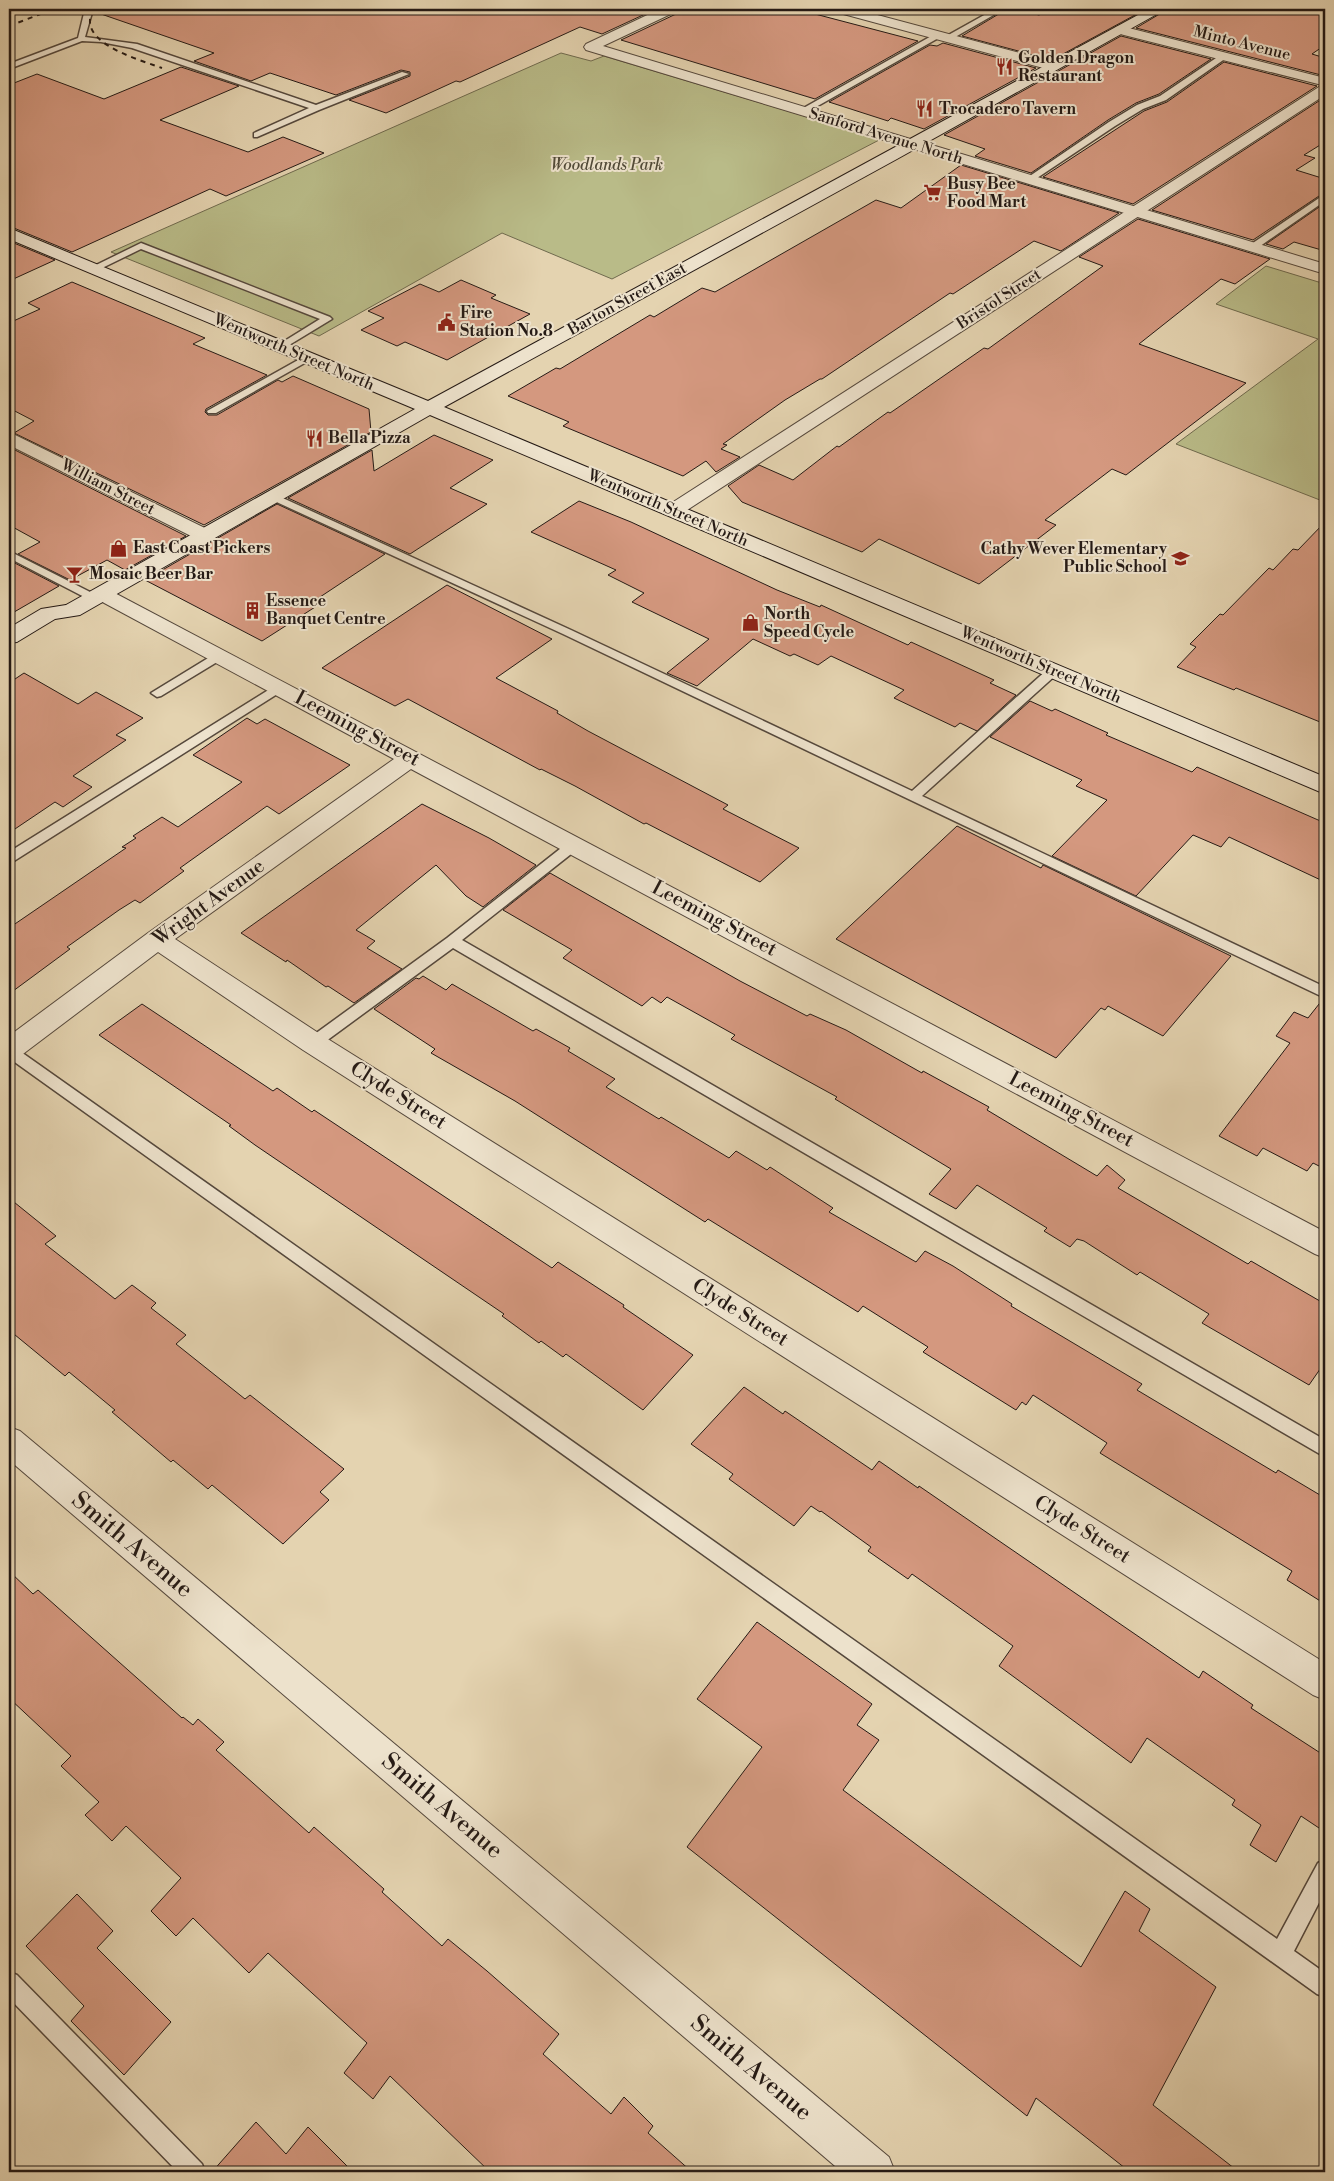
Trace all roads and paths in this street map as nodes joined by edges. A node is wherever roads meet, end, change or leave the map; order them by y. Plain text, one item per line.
1 (89, 9) edge
2 (670, 9) edge
3 (841, 9) edge
4 (1000, 9) edge
5 (1160, 9) edge
6 (1121, 30) junction
7 (943, 37) junction
8 (81, 39) junction
9 (1224, 56) junction
10 (1052, 66) junction
11 (9, 68) edge
12 (406, 74) dead end
13 (1325, 82) edge
14 (1325, 89) edge
15 (316, 108) junction
16 (804, 110) junction
17 (257, 134) dead end
18 (912, 144) junction
19 (1028, 180) junction
20 (1324, 198) edge
21 (1134, 212) junction
22 (9, 233) edge
23 (1253, 248) junction
24 (95, 268) junction
25 (1325, 269) edge
26 (281, 347) junction
27 (307, 358) junction
28 (429, 409) junction
29 (212, 410) dead end
30 (9, 438) edge
31 (274, 497) junction
32 (674, 510) junction
33 (206, 536) junction
34 (9, 554) edge
35 (98, 596) junction
36 (72, 610) junction
37 (9, 637) edge
38 (218, 656) junction
39 (9, 658) edge
40 (1053, 671) junction
41 (278, 688) junction
42 (157, 693) dead end
43 (411, 758) junction
44 (1325, 786) edge
45 (913, 797) junction
46 (575, 844) junction
47 (9, 858) edge
48 (157, 940) junction
49 (452, 941) junction
50 (1325, 993) edge
51 (314, 1043) junction
52 (9, 1051) edge
53 (1325, 1246) edge
54 (9, 1441) edge
55 (1325, 1449) edge
56 (1325, 1683) edge
57 (1325, 1870) edge
58 (1281, 1953) junction
59 (9, 1983) edge
60 (1325, 1986) edge
61 (194, 2172) edge
62 (874, 2172) edge

1 - 8 lane
2 - 16 street, Sanford Avenue North
3 - 7 street
4 - 7 lane
5 - 6 street, Barton Street East
6 - 9 street, Minto Avenue
6 - 10 street, Barton Street East
7 - 10 street
7 - 16 lane
8 - 11 lane
8 - 15 lane
9 - 13 street, Minto Avenue
9 - 19 lane
10 - 18 street, Barton Street East
12 - 15 lane
14 - 21 street, Bristol Street
15 - 17 lane
16 - 18 street, Sanford Avenue North
18 - 19 street, Sanford Avenue North
18 - 28 street, Barton Street East
19 - 21 street, Sanford Avenue North
20 - 23 lane
21 - 23 street, Sanford Avenue North
21 - 32 street, Bristol Street
22 - 24 street, Wentworth Street North
23 - 25 street, Sanford Avenue North
24 - 26 street, Wentworth Street North
24 - 26 lane
26 - 27 street, Wentworth Street North
27 - 28 street, Wentworth Street North
27 - 29 lane
28 - 31 street, Barton Street East
28 - 32 street, Wentworth Street North
30 - 33 street, William Street
31 - 33 street, Barton Street East
31 - 45 lane
32 - 40 street, Wentworth Street North
33 - 35 street, Barton Street East
34 - 35 lane
35 - 36 street, Barton Street East
35 - 38 street, Leeming Street
36 - 37 street, Barton Street East
36 - 39 street, Barton Street East
38 - 41 street, Leeming Street
38 - 42 lane
40 - 44 street, Wentworth Street North
40 - 45 lane
41 - 43 street, Leeming Street
41 - 47 lane
43 - 46 street, Leeming Street
43 - 48 street, Wright Avenue
45 - 50 lane
46 - 49 lane
46 - 53 street, Leeming Street
48 - 51 street, Clyde Street
48 - 52 street, Wright Avenue
49 - 51 lane
49 - 55 lane
51 - 56 street, Clyde Street
52 - 58 lane
54 - 62 street, Smith Avenue
57 - 58 lane
58 - 60 lane
59 - 61 lane

